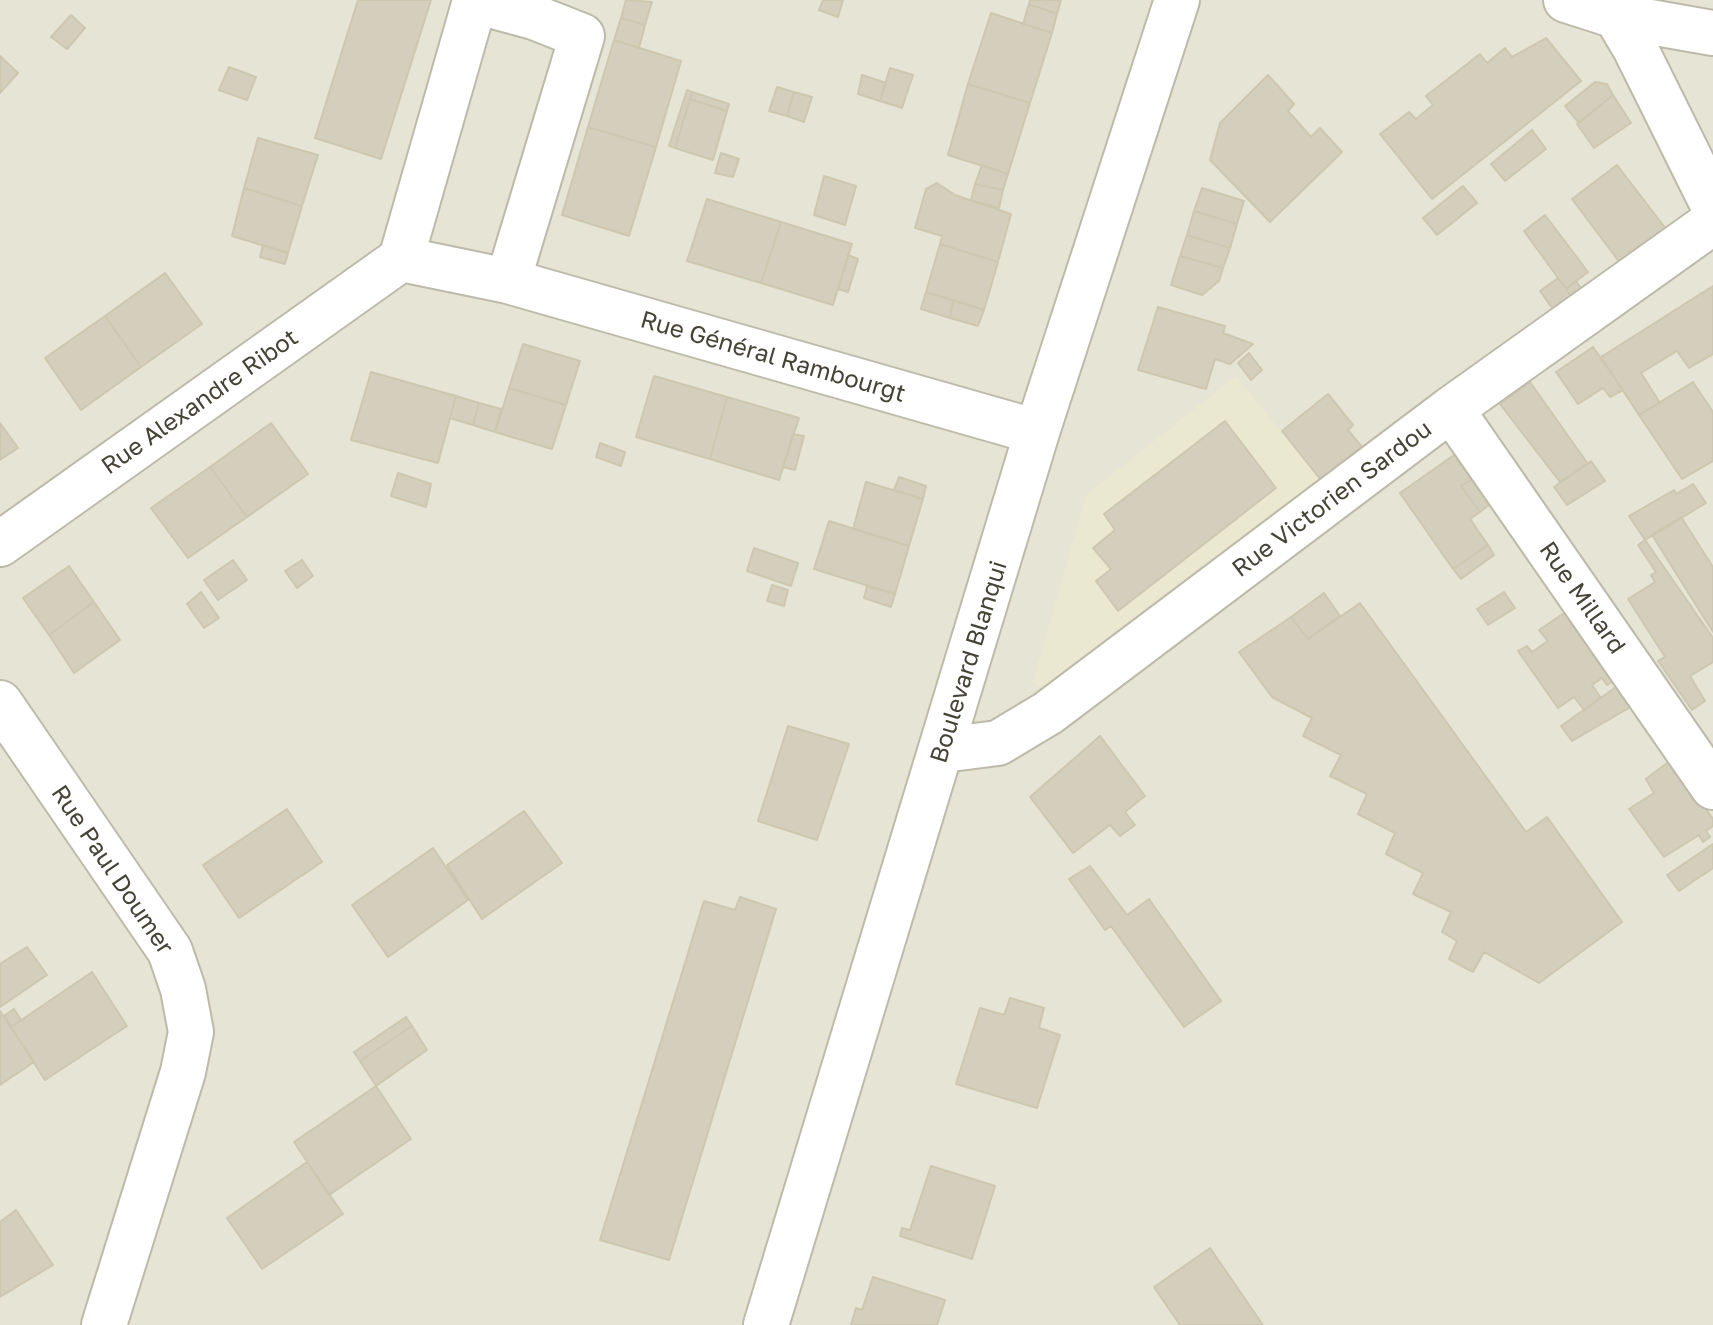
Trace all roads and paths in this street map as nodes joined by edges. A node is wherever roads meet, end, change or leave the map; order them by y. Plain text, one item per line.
1 (1177, 0) edge
2 (1566, 0) edge
3 (537, 9) edge
4 (1616, 16) junction
5 (1713, 33) edge
6 (1713, 205) edge
7 (1713, 222) edge
8 (401, 259) junction
9 (508, 281) junction
10 (1451, 409) junction
11 (1037, 432) junction
12 (0, 544) edge
13 (0, 703) edge
14 (943, 750) junction
15 (1713, 787) edge
16 (104, 1325) edge
17 (766, 1325) edge

1 - 11 street, Boulevard Blanqui
2 - 4 street
3 - 8 street
3 - 9 street
4 - 5 street
4 - 6 street
7 - 10 street, Rue Victorien Sardou
8 - 9 street
8 - 12 street, Rue Alexandre Ribot
9 - 11 street, Rue Général Rambourgt
10 - 14 street, Rue Victorien Sardou
10 - 15 street, Rue Millard
11 - 14 street, Boulevard Blanqui
13 - 16 street, Rue Paul Doumer
14 - 17 street, Boulevard Blanqui

